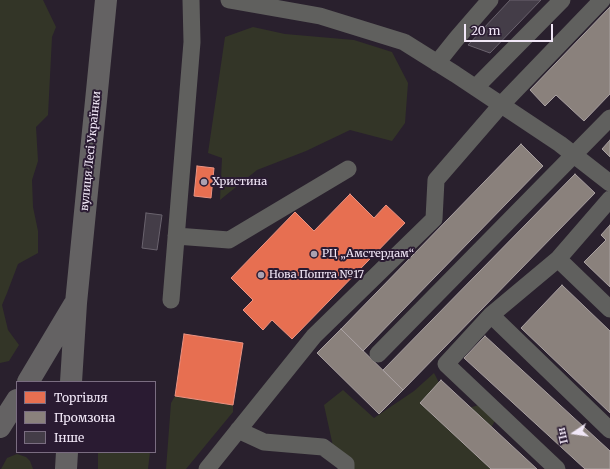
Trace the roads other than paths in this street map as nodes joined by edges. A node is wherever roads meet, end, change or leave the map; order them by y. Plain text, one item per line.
1 (106, 0) edge
2 (191, 0) edge
3 (229, 0) edge
4 (490, 0) edge
5 (562, 0) edge
6 (602, 0) edge
7 (437, 63) junction
8 (476, 87) junction
9 (502, 105) junction
10 (610, 118) edge
11 (574, 155) junction
12 (348, 169) dead end
13 (610, 183) edge
14 (610, 200) edge
15 (176, 236) junction
16 (558, 259) junction
17 (171, 300) dead end
18 (76, 303) junction
19 (610, 309) edge
20 (491, 315) junction
21 (378, 354) dead end
22 (29, 381) edge
23 (71, 381) edge
24 (16, 402) edge
25 (16, 423) edge
26 (0, 428) edge
27 (238, 430) junction
28 (610, 430) edge
29 (207, 469) edge
30 (346, 469) edge
31 (557, 469) edge

1 - 18 main road, вулиця Лесі Українки
2 - 15 lane
3 - 7 lane
4 - 7 lane
5 - 8 lane
6 - 9 lane
7 - 8 lane
8 - 9 lane
9 - 11 lane
9 - 27 lane
10 - 11 lane
11 - 13 lane
11 - 21 lane
12 - 15 lane
14 - 16 lane
15 - 17 lane
16 - 19 lane
16 - 20 lane
18 - 22 main road
18 - 23 main road, вулиця Лесі Українки
20 - 28 lane
20 - 31 lane
24 - 26 main road
25 - 26 main road
27 - 29 lane
27 - 30 lane

